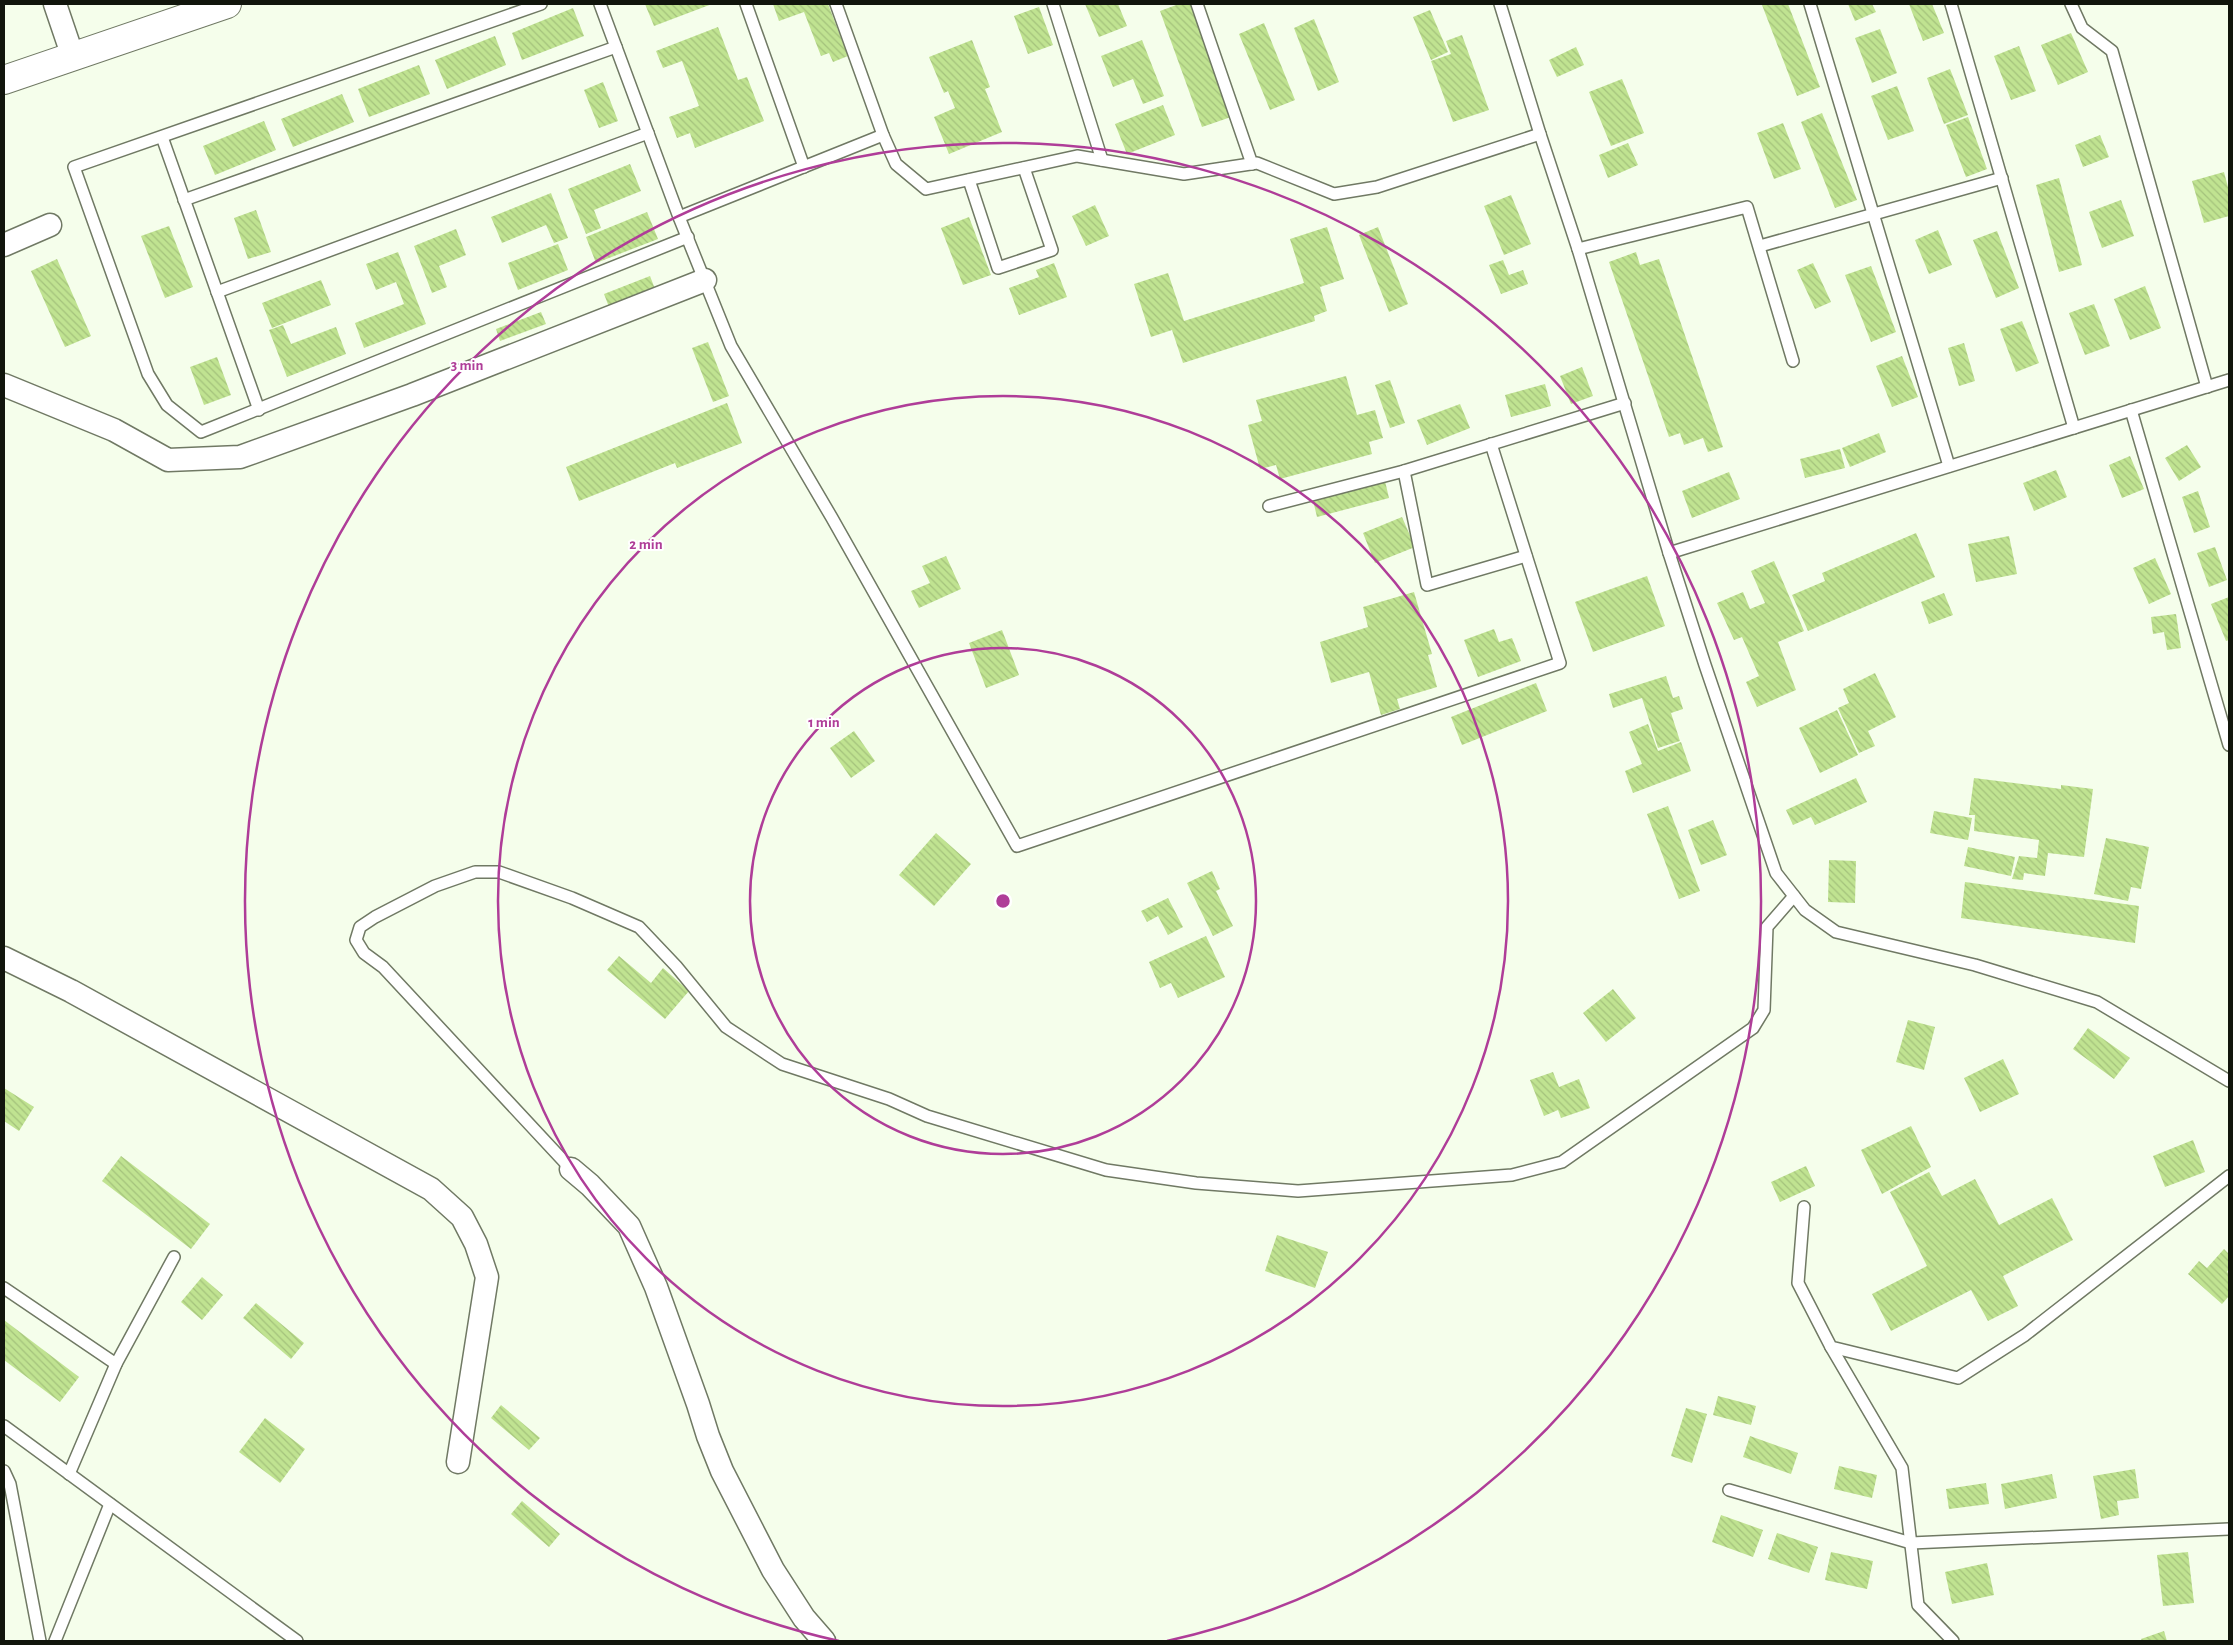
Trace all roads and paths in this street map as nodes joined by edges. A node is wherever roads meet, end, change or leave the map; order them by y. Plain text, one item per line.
1 (54, 4) edge
2 (541, 4) edge
3 (600, 4) edge
4 (746, 4) edge
5 (836, 4) edge
6 (1053, 4) edge
7 (1197, 4) edge
8 (1500, 4) edge
9 (1810, 4) edge
10 (1951, 4) edge
11 (2071, 4) edge
12 (216, 5) edge
13 (616, 47) junction
14 (73, 57) junction
15 (4, 80) edge
16 (648, 133) junction
17 (1540, 134) junction
18 (883, 135) junction
19 (162, 136) junction
20 (1102, 160) junction
21 (1252, 164) junction
22 (804, 167) junction
23 (1024, 168) junction
24 (2002, 178) junction
25 (969, 180) junction
26 (184, 200) junction
27 (1874, 215) junction
28 (679, 216) junction
29 (50, 225) dead end
30 (688, 237) junction
31 (4, 245) edge
32 (1760, 246) junction
33 (1578, 249) junction
34 (705, 280) junction
35 (217, 292) junction
36 (1793, 361) dead end
37 (2229, 380) edge
38 (4, 385) edge
39 (2207, 387) junction
40 (1625, 403) junction
41 (259, 410) junction
42 (2131, 410) junction
43 (2074, 428) junction
44 (1491, 444) junction
45 (1949, 466) junction
46 (1404, 471) junction
47 (1269, 506) dead end
48 (1669, 553) junction
49 (1526, 556) junction
50 (2229, 745) edge
51 (1794, 896) junction
52 (4, 958) edge
53 (2229, 1081) edge
54 (571, 1169) joint
55 (2229, 1176) edge
56 (1804, 1207) dead end
57 (174, 1256) dead end
58 (4, 1288) edge
59 (1832, 1347) junction
60 (116, 1364) junction
61 (4, 1426) edge
62 (458, 1462) dead end
63 (4, 1471) edge
64 (69, 1474) junction
65 (1728, 1490) dead end
66 (110, 1504) junction
67 (2229, 1529) edge
68 (1911, 1543) junction
69 (40, 1641) edge
70 (55, 1641) edge
71 (297, 1641) edge
72 (824, 1641) edge
73 (1953, 1641) edge

1 - 14 street
2 - 19 lane
3 - 13 lane
4 - 22 lane
5 - 18 lane
6 - 20 lane
7 - 21 lane
8 - 17 lane
9 - 27 lane
10 - 24 lane
11 - 39 lane
12 - 14 highway
13 - 16 lane
13 - 26 lane
14 - 15 highway
16 - 28 lane
16 - 35 lane
17 - 21 lane
17 - 33 lane
18 - 22 lane
18 - 25 lane
19 - 26 lane
19 - 41 lane
20 - 21 lane
20 - 23 lane
22 - 28 lane
23 - 25 lane
23 - 25 lane
24 - 27 lane
24 - 43 lane
26 - 35 lane
27 - 32 lane
27 - 45 lane
28 - 30 lane
29 - 31 street
30 - 34 lane
30 - 41 lane
32 - 33 lane
32 - 36 lane
33 - 40 lane
34 - 38 street
34 - 49 lane
35 - 41 lane
37 - 39 lane
39 - 42 lane
40 - 44 lane
40 - 48 lane
42 - 43 lane
42 - 50 lane
43 - 45 lane
44 - 46 lane
44 - 49 lane
45 - 48 lane
46 - 47 lane
46 - 49 lane
48 - 51 lane
51 - 53 lane
51 - 54 lane
52 - 62 street
54 - 72 street
55 - 59 lane
56 - 59 lane
57 - 60 lane
58 - 60 lane
59 - 68 lane
60 - 64 lane
61 - 64 lane
63 - 69 lane
64 - 66 lane
65 - 68 lane
66 - 70 lane
66 - 71 lane
67 - 68 lane
68 - 73 lane

